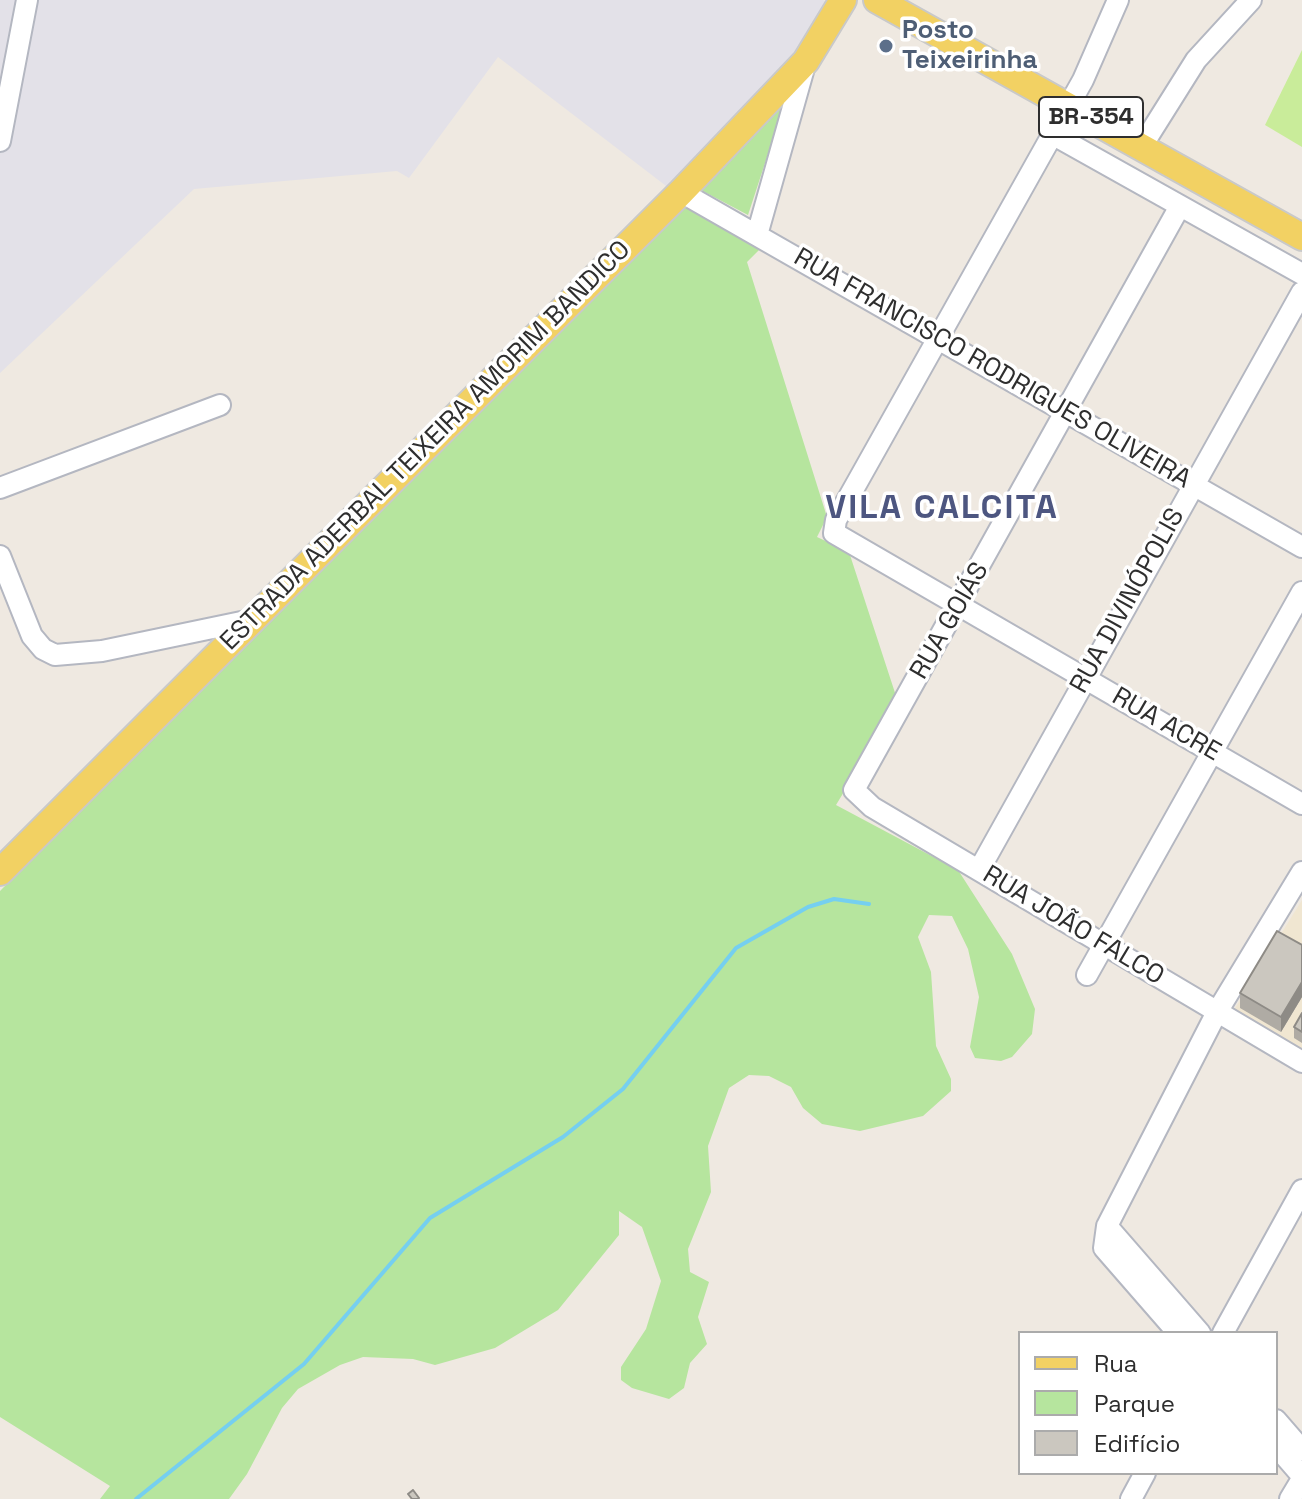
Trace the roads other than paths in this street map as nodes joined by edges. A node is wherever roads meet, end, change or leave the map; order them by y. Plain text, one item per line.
1 (27, 0) edge
2 (877, 0) edge
3 (1118, 0) edge
4 (1251, 0) edge
5 (839, 2) edge
6 (806, 61) junction
7 (1068, 104) junction
8 (1052, 134) junction
9 (0, 141) edge
10 (1142, 146) junction
11 (681, 192) junction
12 (1180, 206) junction
13 (757, 235) junction
14 (1302, 237) edge
15 (1302, 274) edge
16 (1302, 292) edge
17 (938, 339) junction
18 (220, 405) dead end
19 (1067, 412) junction
20 (1193, 485) junction
21 (0, 488) edge
22 (1302, 547) edge
23 (0, 556) edge
24 (1302, 592) edge
25 (958, 607) junction
26 (251, 620) junction
27 (1084, 678) junction
28 (1214, 753) junction
29 (856, 782) joint
30 (1302, 804) edge
31 (979, 870) junction
32 (0, 872) edge
33 (1302, 872) edge
34 (1105, 944) junction
35 (1087, 975) dead end
36 (1217, 1012) junction
37 (1302, 1062) edge
38 (1302, 1190) edge
39 (1107, 1226) junction
40 (1176, 1331) edge
41 (1198, 1331) edge
42 (1224, 1331) edge
43 (1278, 1422) edge
44 (1278, 1448) edge
45 (1302, 1450) edge
46 (1144, 1475) edge
47 (1302, 1477) edge
48 (1133, 1498) edge
49 (1290, 1499) edge

1 - 9 street
2 - 7 main road, BR-354
3 - 7 street
4 - 10 street
5 - 6 main road, ESTRADA ADERBAL TEIXEIRA AMORIM BANDICO
6 - 11 main road, ESTRADA ADERBAL TEIXEIRA AMORIM BANDICO
6 - 13 street
7 - 8 street
7 - 10 main road, BR-354
8 - 12 street
8 - 17 street
10 - 14 main road, BR-354
11 - 13 street, RUA FRANCISCO RODRIGUES OLIVEIRA
11 - 26 main road, ESTRADA ADERBAL TEIXEIRA AMORIM BANDICO
12 - 15 street
12 - 19 street, RUA GOIÁS
13 - 17 street, RUA FRANCISCO RODRIGUES OLIVEIRA
16 - 20 street, RUA DIVINÓPOLIS
17 - 19 street, RUA FRANCISCO RODRIGUES OLIVEIRA
17 - 25 street, RUA ACRE
18 - 21 street
19 - 20 street, RUA FRANCISCO RODRIGUES OLIVEIRA
19 - 25 street, RUA GOIÁS
20 - 22 street, RUA FRANCISCO RODRIGUES OLIVEIRA
20 - 27 street, RUA DIVINÓPOLIS
23 - 26 street
24 - 28 street
25 - 27 street, RUA ACRE
25 - 29 street, RUA GOIÁS
26 - 32 main road, ESTRADA ADERBAL TEIXEIRA AMORIM BANDICO
27 - 28 street, RUA ACRE
27 - 31 street, RUA DIVINÓPOLIS
28 - 30 street, RUA ACRE
28 - 34 street
29 - 31 street, RUA JOÃO FALCO
31 - 34 street, RUA JOÃO FALCO
33 - 36 street
34 - 35 street
34 - 36 street, RUA JOÃO FALCO
36 - 37 street, RUA JOÃO FALCO
36 - 39 street
38 - 42 street
39 - 40 street
39 - 41 street
43 - 45 street
44 - 47 street
46 - 48 street
47 - 49 street

